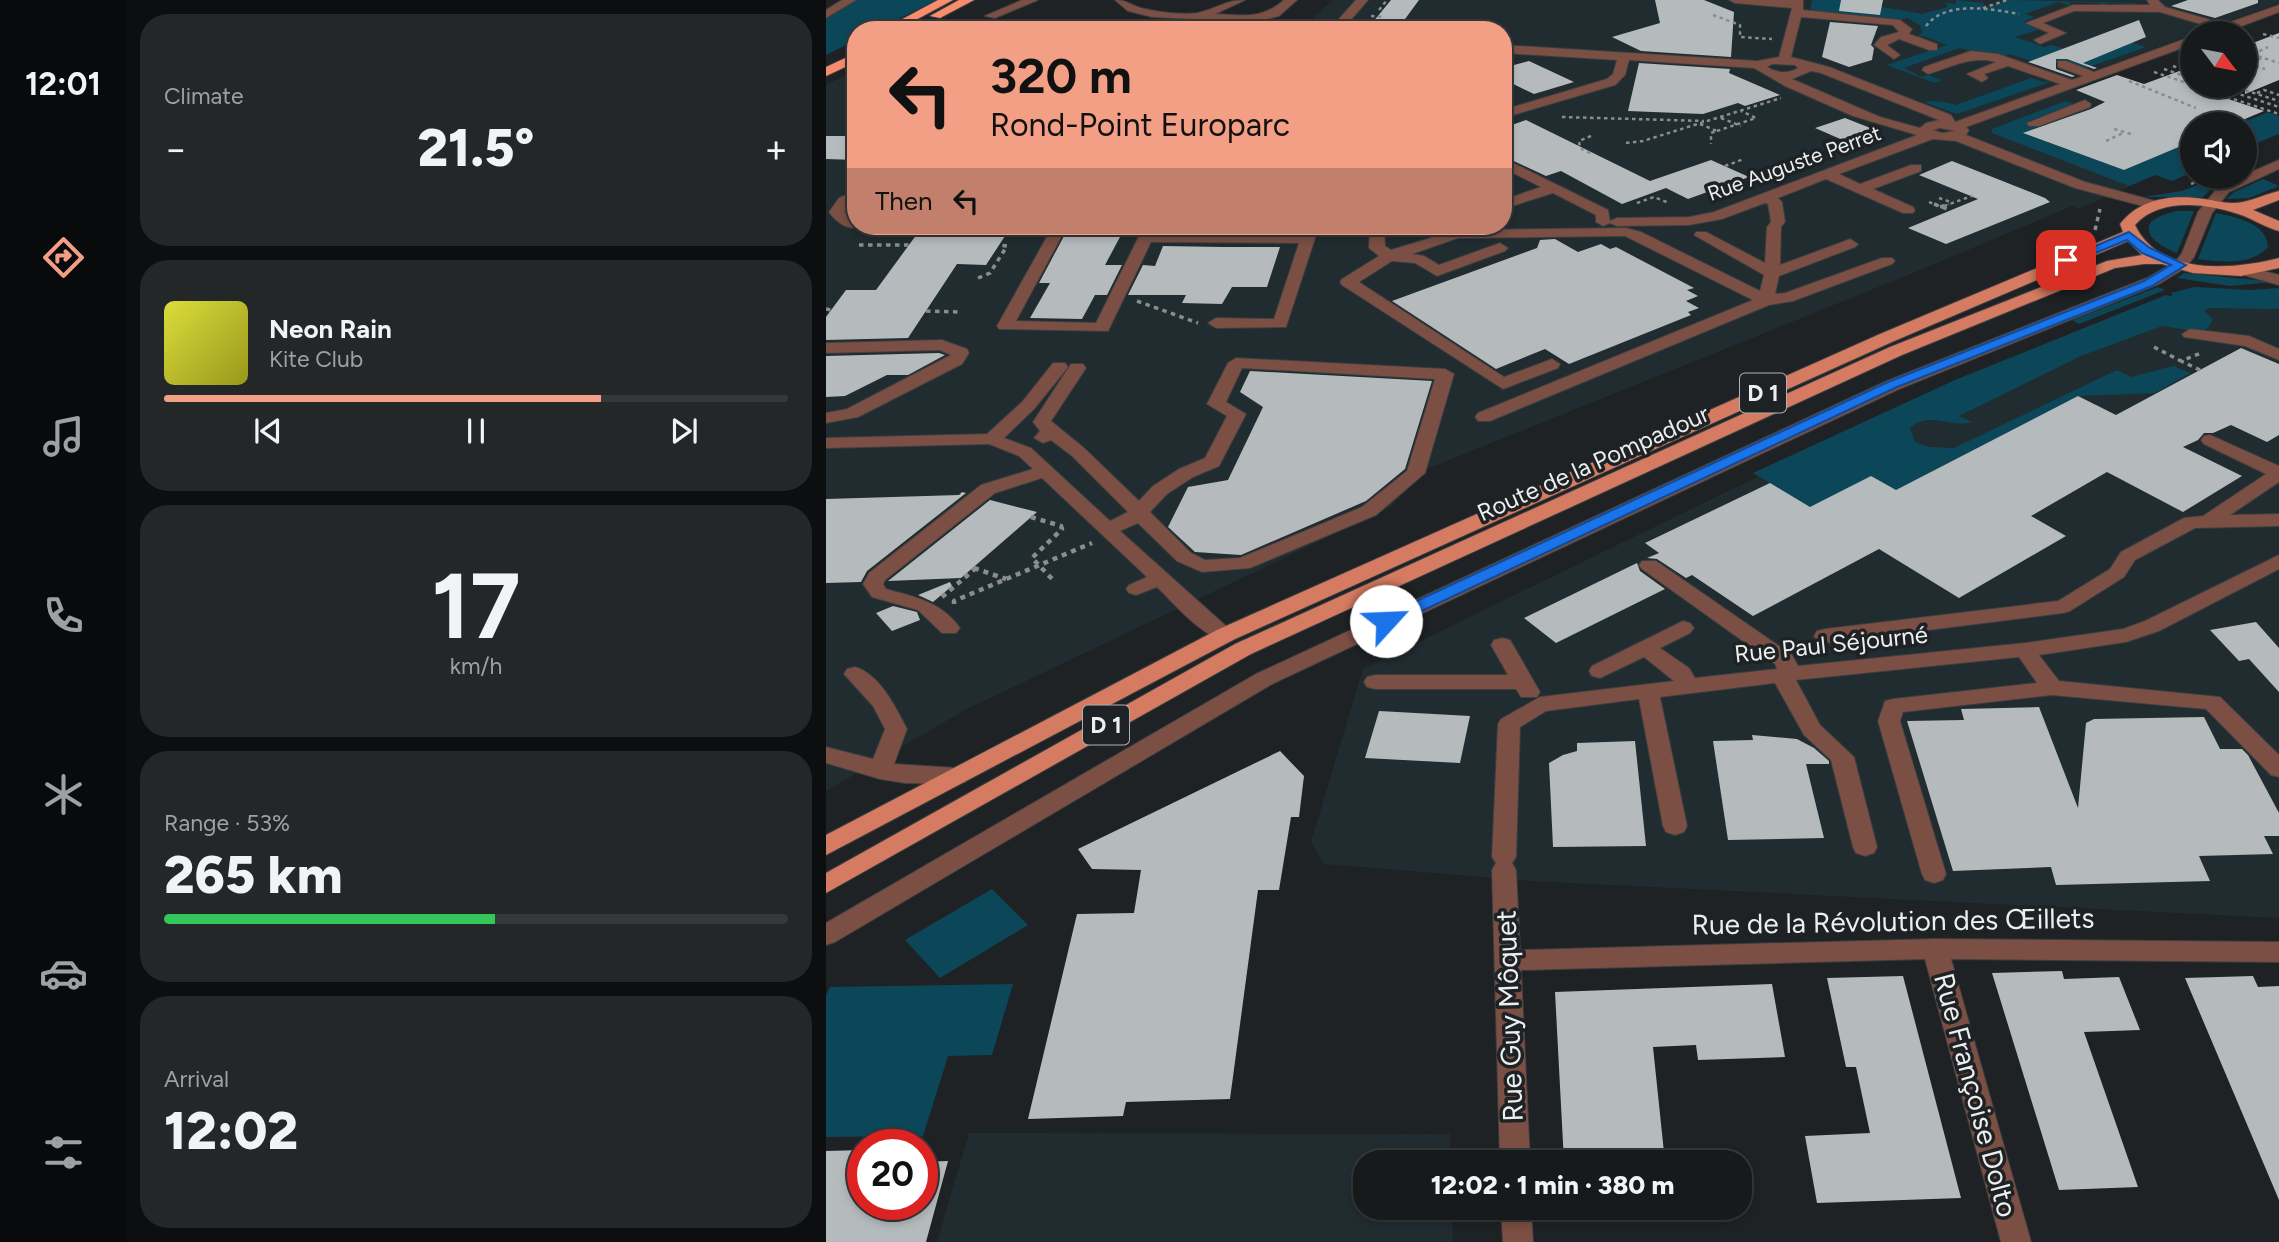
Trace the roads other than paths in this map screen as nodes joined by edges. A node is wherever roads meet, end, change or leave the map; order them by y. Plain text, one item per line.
1 (850, 0) edge
2 (947, 0) edge
3 (968, 0) edge
4 (1032, 0) edge
5 (1240, 0) edge
6 (1291, 0) edge
7 (1362, 0) edge
8 (1735, 0) edge
9 (2151, 0) edge
10 (1124, 1) edge
11 (1798, 6) edge
12 (2279, 8) edge
13 (2161, 9) junction
14 (826, 15) edge
15 (990, 16) dead end
16 (1199, 16) junction
17 (2252, 18) junction
18 (906, 21) edge
19 (927, 21) edge
20 (1343, 21) edge
21 (2201, 21) edge
22 (2244, 21) edge
23 (2271, 24) dead end
24 (1899, 35) junction
25 (2040, 40) dead end
26 (2180, 45) edge
27 (1933, 47) dead end
28 (1512, 49) edge
29 (847, 50) edge
30 (1894, 55) dead end
31 (1625, 56) junction
32 (1784, 59) junction
33 (826, 61) edge
34 (847, 62) edge
35 (2008, 62) junction
36 (2062, 64) dead end
37 (1760, 65) junction
38 (1803, 70) junction
39 (1928, 70) dead end
40 (826, 72) edge
41 (1779, 75) junction
42 (2095, 76) junction
43 (1982, 78) dead end
44 (2072, 84) junction
45 (2085, 104) dead end
46 (1512, 111) edge
47 (2034, 123) dead end
48 (1954, 129) junction
49 (1929, 131) junction
50 (2279, 164) edge
51 (1512, 167) edge
52 (1916, 168) dead end
53 (1826, 174) junction
54 (2080, 186) junction
55 (1553, 188) junction
56 (1860, 189) junction
57 (2279, 195) edge
58 (1761, 199) junction
59 (847, 200) edge
60 (1512, 202) edge
61 (2210, 204) junction
62 (2154, 205) junction
63 (2231, 207) junction
64 (1908, 210) dead end
65 (2131, 216) junction
66 (847, 221) edge
67 (1512, 221) edge
68 (1603, 222) junction
69 (2279, 226) edge
70 (1512, 233) edge
71 (1055, 235) edge
72 (1151, 235) edge
73 (1308, 235) edge
74 (1377, 235) edge
75 (1454, 235) edge
76 (1701, 235) dead end
77 (2129, 235) junction
78 (1850, 244) dead end
79 (1500, 248) dead end
80 (1389, 256) junction
81 (1886, 261) dead end
82 (2173, 262) junction
83 (2279, 263) edge
84 (2245, 271) junction
85 (1772, 273) junction
86 (2279, 280) edge
87 (1766, 300) junction
88 (1216, 323) road end
89 (2190, 334) dead end
90 (826, 348) edge
91 (2279, 355) edge
92 (1552, 364) dead end
93 (1484, 417) dead end
94 (826, 418) edge
95 (1050, 431) junction
96 (991, 439) junction
97 (2210, 440) dead end
98 (826, 443) edge
99 (1025, 452) junction
100 (1046, 471) junction
101 (2279, 474) edge
102 (1140, 511) junction
103 (2279, 520) edge
104 (2207, 522) junction
105 (1101, 535) junction
106 (2278, 561) edge
107 (1649, 565) dead end
108 (1160, 579) junction
109 (1136, 589) dead end
110 (955, 621) road end
111 (1683, 628) dead end
112 (1872, 629) junction
113 (1225, 635) junction
114 (1825, 636) dead end
115 (1502, 645) dead end
116 (1644, 649) junction
117 (2025, 650) junction
118 (1893, 663) junction
119 (1600, 671) dead end
120 (855, 674) dead end
121 (1787, 674) junction
122 (1375, 682) dead end
123 (1521, 682) junction
124 (1688, 687) junction
125 (2052, 688) junction
126 (1648, 691) junction
127 (1540, 704) junction
128 (826, 754) edge
129 (2279, 769) edge
130 (880, 771) junction
131 (957, 776) junction
132 (1675, 826) dead end
133 (826, 846) edge
134 (1865, 847) dead end
135 (1504, 863) joint
136 (1934, 874) dead end
137 (826, 884) edge
138 (826, 936) edge
139 (1935, 949) junction
140 (2279, 952) edge
141 (1508, 960) junction
142 (1515, 1150) edge
143 (1517, 1220) edge
144 (1518, 1242) edge
145 (2016, 1242) edge

1 - 14 street
2 - 18 highway
3 - 19 highway
4 - 15 street
5 - 16 street
6 - 16 street
7 - 20 street
8 - 11 street
9 - 13 street
10 - 16 street
11 - 24 street
11 - 32 street
12 - 17 street
13 - 21 street
13 - 25 street
17 - 22 street
17 - 23 street
24 - 27 street
24 - 30 street
26 - 42 street
28 - 31 street
29 - 33 highway
31 - 37 street
31 - 46 street
32 - 37 street
32 - 38 street
34 - 40 highway
35 - 39 street
35 - 43 street
35 - 44 street
36 - 42 street
37 - 41 street
38 - 41 street
38 - 48 street
38 - 49 street
41 - 49 street
42 - 44 street
44 - 48 street
45 - 47 street
48 - 49 street
48 - 54 street
49 - 53 street, Rue Auguste Perret
50 - 61 street
51 - 55 street
52 - 56 street
53 - 56 street
53 - 58 street, Rue Auguste Perret
54 - 62 street
54 - 65 street
55 - 60 street
55 - 68 street
56 - 64 street
57 - 63 main road
58 - 68 street, Rue Auguste Perret
58 - 85 street
59 - 66 street
61 - 62 main road
61 - 63 main road
61 - 82 street
62 - 65 main road
63 - 69 main road
65 - 77 main road
67 - 68 street, Rue Auguste Perret
70 - 87 street
71 - 72 street
73 - 88 street
74 - 80 street
75 - 80 street
76 - 85 street
77 - 82 main road
77 - 113 main road, Route de la Pompadour / D 1
78 - 85 street
79 - 80 street
80 - 92 street
81 - 87 street
82 - 84 main road
82 - 137 main road, Route de la Pompadour / D 1
82 - 138 street
83 - 84 main road
84 - 86 street
85 - 87 street
87 - 93 street
89 - 91 street
90 - 94 street
95 - 96 street
95 - 99 street
95 - 102 street
96 - 98 street
96 - 99 street
97 - 101 street
99 - 100 street
100 - 105 street
100 - 110 street
101 - 104 street
102 - 102 street
102 - 105 street
103 - 104 street
104 - 112 street
105 - 108 street
106 - 117 street, Rue Paul Séjourné
107 - 121 street
108 - 109 street
108 - 113 street
111 - 116 street
112 - 114 street
112 - 118 street
113 - 131 main road, D 1
115 - 123 street
116 - 119 street
116 - 124 street
117 - 118 street, Rue Paul Séjourné
117 - 125 street
118 - 121 street, Rue Paul Séjourné
120 - 130 street
121 - 124 street, Rue Paul Séjourné
121 - 134 street
122 - 123 street
123 - 127 street
124 - 126 street, Rue Paul Séjourné
125 - 129 street
125 - 136 street
126 - 127 street, Rue Paul Séjourné
126 - 132 street
127 - 135 street, Rue Paul Séjourné
128 - 130 street
130 - 131 street
131 - 133 main road, D 1
135 - 141 street, Rue Guy Môquet
139 - 140 street, Rue de la Révolution des Œillets
139 - 141 street, Rue de la Révolution des Œillets
139 - 145 street, Rue Françoise Dolto
141 - 142 street, Rue Guy Môquet
143 - 144 street

